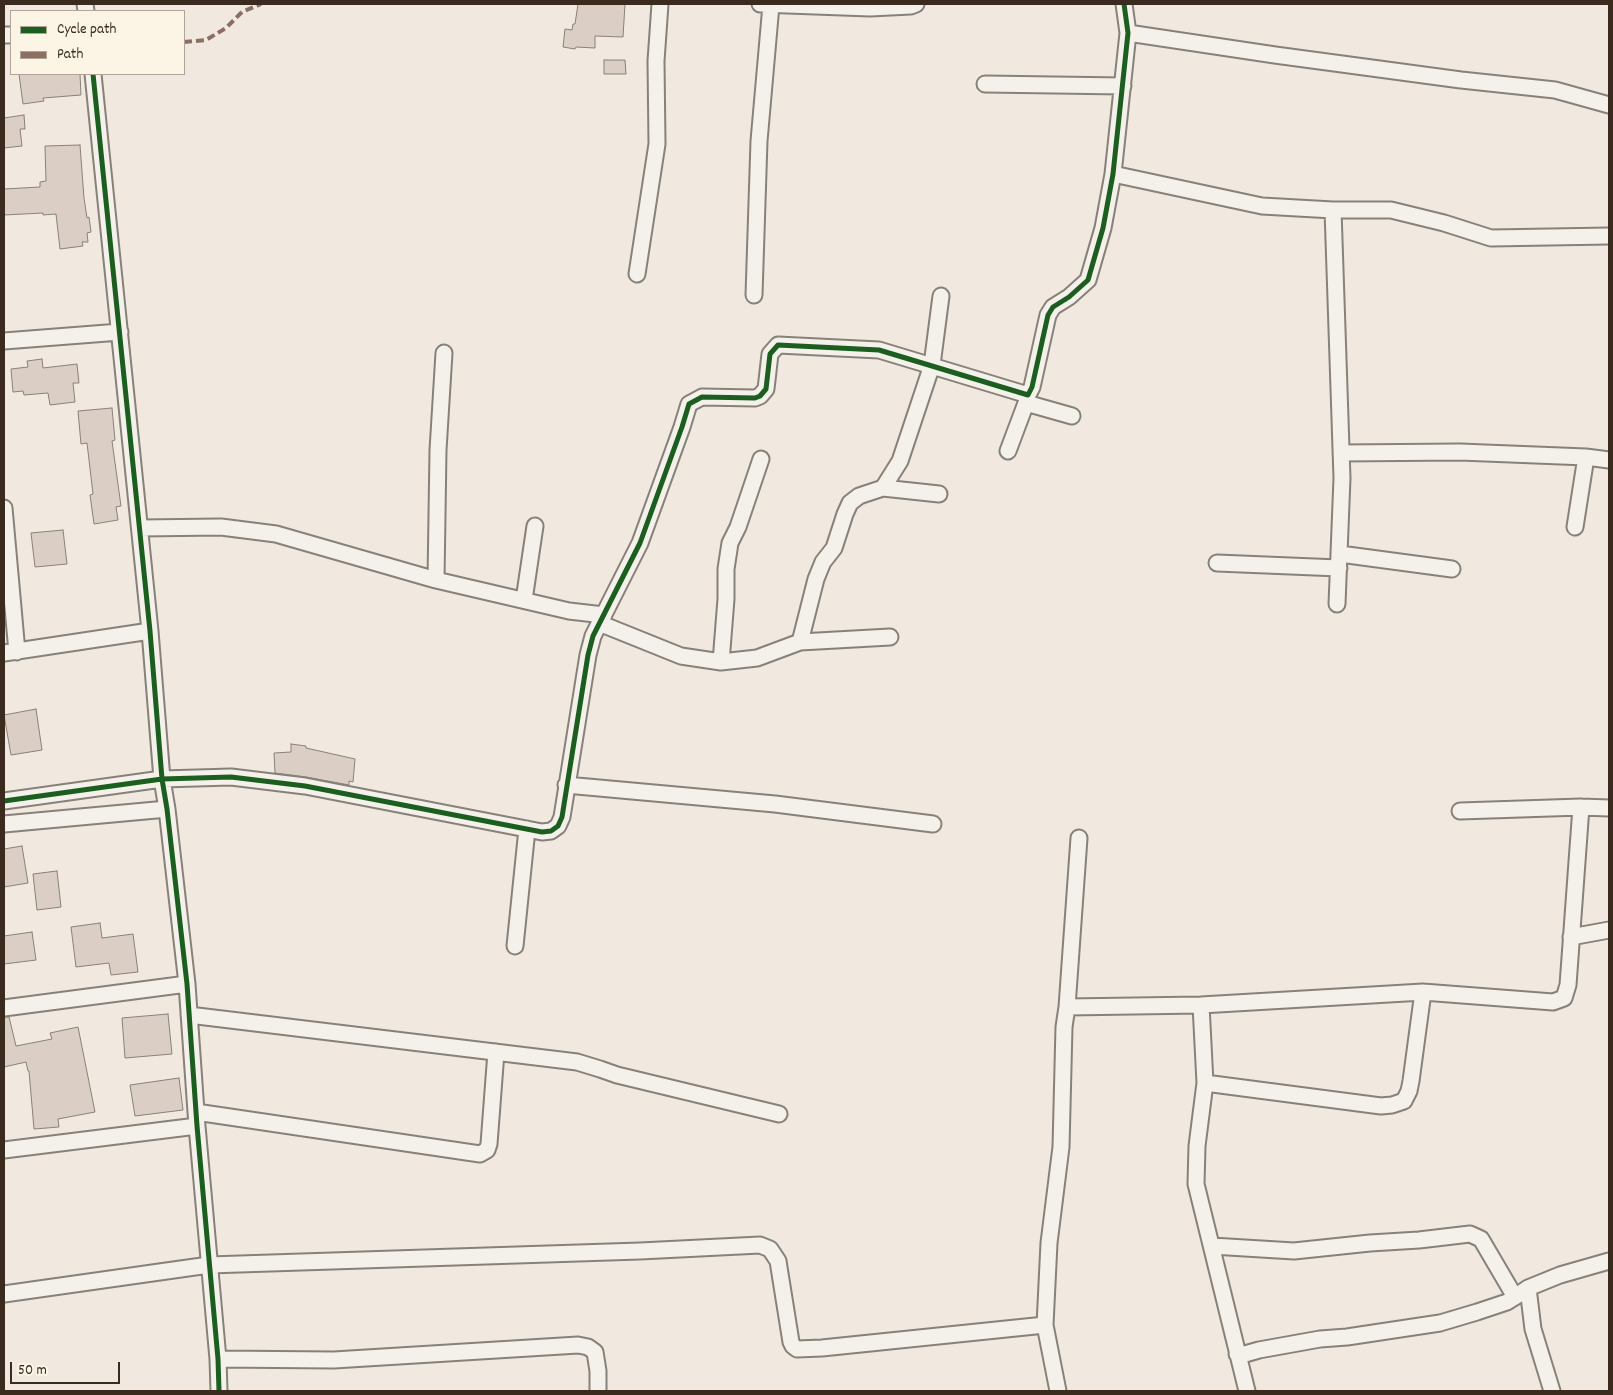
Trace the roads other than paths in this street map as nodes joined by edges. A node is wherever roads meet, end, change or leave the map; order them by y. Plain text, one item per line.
1 (660, 4) edge
2 (765, 4) edge
3 (916, 4) edge
4 (1124, 4) edge
5 (1128, 33) junction
6 (93, 75) edge
7 (985, 84) dead end
8 (1122, 86) junction
9 (1609, 105) edge
10 (1113, 174) junction
11 (1333, 210) junction
12 (1609, 236) edge
13 (637, 274) dead end
14 (754, 295) dead end
15 (941, 296) dead end
16 (120, 332) junction
17 (4, 341) edge
18 (444, 353) dead end
19 (932, 365) junction
20 (1027, 399) junction
21 (1072, 416) dead end
22 (1008, 451) dead end
23 (1341, 453) junction
24 (1586, 457) junction
25 (761, 459) dead end
26 (1609, 460) edge
27 (883, 488) junction
28 (940, 494) dead end
29 (4, 508) edge
30 (535, 526) dead end
31 (1575, 527) dead end
32 (140, 528) junction
33 (1339, 561) junction
34 (1217, 563) dead end
35 (1452, 569) dead end
36 (436, 580) junction
37 (524, 600) junction
38 (1337, 604) dead end
39 (602, 619) junction
40 (150, 631) junction
41 (890, 636) dead end
42 (800, 642) junction
43 (10, 652) edge
44 (721, 662) junction
45 (162, 779) junction
46 (566, 785) junction
47 (4, 801) edge
48 (1581, 807) junction
49 (1609, 808) edge
50 (167, 809) junction
51 (1460, 811) dead end
52 (4, 824) edge
53 (932, 824) dead end
54 (527, 829) junction
55 (1079, 838) dead end
56 (1609, 930) edge
57 (1571, 937) junction
58 (515, 946) dead end
59 (187, 984) junction
60 (1423, 992) junction
61 (1201, 1005) junction
62 (1067, 1007) junction
63 (4, 1008) edge
64 (189, 1015) junction
65 (496, 1052) junction
66 (1204, 1083) junction
67 (778, 1114) dead end
68 (196, 1119) junction
69 (4, 1150) edge
70 (1212, 1246) junction
71 (1609, 1260) edge
72 (210, 1266) junction
73 (1528, 1288) junction
74 (4, 1294) edge
75 (1515, 1297) junction
76 (1046, 1325) junction
77 (1237, 1354) junction
78 (218, 1359) junction
79 (219, 1391) edge
80 (598, 1391) edge
81 (1058, 1391) edge
82 (1247, 1391) edge
83 (1552, 1391) edge

1 - 13 street
2 - 3 street
2 - 14 street
4 - 5 street
5 - 8 street
5 - 9 street
6 - 16 street
7 - 8 street
8 - 10 street
10 - 11 street
10 - 20 street
11 - 12 street
11 - 23 street
15 - 19 street
16 - 17 street
16 - 32 street
18 - 36 street
19 - 20 street
19 - 27 street
19 - 39 street
20 - 21 street
20 - 22 street
23 - 24 street
23 - 33 street
24 - 26 street
24 - 31 street
25 - 44 street
27 - 28 street
27 - 42 street
29 - 43 street
30 - 37 street
32 - 36 street
32 - 40 street
33 - 34 street
33 - 35 street
33 - 38 street
36 - 37 street
37 - 39 street
39 - 44 street
39 - 46 street
40 - 43 street
40 - 45 street
41 - 42 street
42 - 44 street
45 - 47 street
45 - 50 street
45 - 54 street
46 - 53 street
46 - 54 street
48 - 49 street
48 - 51 street
48 - 57 street
50 - 52 street
50 - 59 street
54 - 58 street
55 - 62 street
56 - 57 street
57 - 60 street
59 - 63 street
59 - 64 street
60 - 61 street
60 - 66 street
61 - 62 street
61 - 66 street
62 - 76 street
64 - 65 street
64 - 68 street
65 - 67 street
65 - 68 street
66 - 70 street
68 - 69 street
68 - 72 street
70 - 75 street
70 - 77 street
71 - 73 street
72 - 74 street
72 - 76 street
72 - 78 street
73 - 75 street
73 - 83 street
75 - 77 street
76 - 81 street
77 - 82 street
78 - 79 street
78 - 80 street

